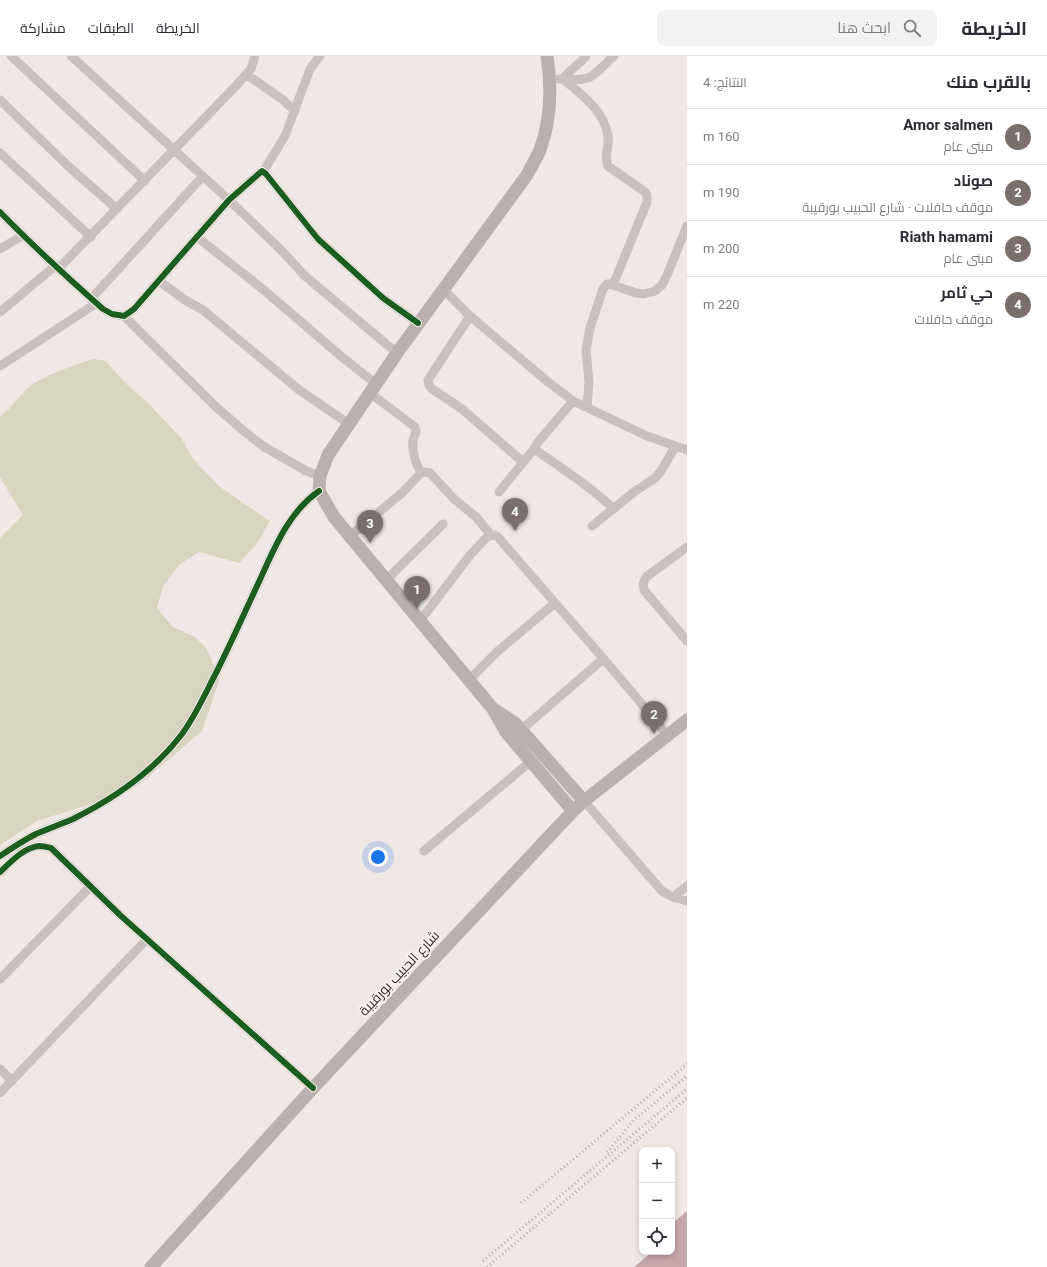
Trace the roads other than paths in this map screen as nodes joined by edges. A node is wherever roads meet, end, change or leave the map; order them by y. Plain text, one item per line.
1 (11, 56) edge
2 (71, 56) edge
3 (255, 56) edge
4 (320, 56) edge
5 (547, 56) edge
6 (586, 56) edge
7 (614, 56) edge
8 (246, 74) junction
9 (557, 79) junction
10 (0, 100) edge
11 (295, 111) junction
12 (173, 150) junction
13 (0, 153) edge
14 (263, 172) junction
15 (203, 176) junction
16 (144, 181) junction
17 (229, 200) junction
18 (118, 209) junction
19 (0, 212) edge
20 (687, 226) edge
21 (22, 236) junction
22 (90, 236) junction
23 (198, 237) junction
24 (0, 249) edge
25 (56, 267) junction
26 (159, 281) junction
27 (614, 285) junction
28 (443, 289) junction
29 (94, 301) junction
30 (0, 312) edge
31 (124, 316) junction
32 (470, 316) junction
33 (418, 323) junction
34 (397, 353) junction
35 (0, 366) edge
36 (373, 388) junction
37 (573, 401) junction
38 (587, 407) junction
39 (349, 424) junction
40 (675, 447) junction
41 (534, 449) junction
42 (687, 450) edge
43 (524, 462) junction
44 (421, 474) junction
45 (320, 476) junction
46 (319, 491) junction
47 (499, 492) dead end
48 (614, 509) junction
49 (442, 524) dead end
50 (592, 526) dead end
51 (491, 535) junction
52 (350, 536) junction
53 (687, 547) edge
54 (386, 580) junction
55 (554, 603) junction
56 (420, 621) junction
57 (687, 641) edge
58 (603, 659) junction
59 (469, 680) junction
60 (493, 709) junction
61 (687, 720) edge
62 (521, 730) junction
63 (667, 735) junction
64 (531, 761) junction
65 (584, 801) junction
66 (573, 812) junction
67 (424, 851) dead end
68 (0, 856) edge
69 (0, 872) edge
70 (687, 886) edge
71 (90, 887) junction
72 (673, 897) junction
73 (687, 901) edge
74 (147, 939) junction
75 (0, 980) edge
76 (0, 1069) edge
77 (12, 1081) junction
78 (313, 1088) junction
79 (0, 1093) edge
80 (151, 1267) edge

1 - 16 street
2 - 12 street
3 - 8 street
4 - 11 street
5 - 9 main road
6 - 9 street
7 - 9 street
8 - 11 street
8 - 12 street
9 - 27 street
9 - 28 main road
10 - 18 street
11 - 14 street
12 - 15 street
12 - 16 street
13 - 22 street
14 - 17 street
14 - 33 street
15 - 17 street
15 - 29 street
16 - 18 street
17 - 23 street
17 - 34 street
18 - 22 street
19 - 21 street
20 - 27 street
21 - 24 street
21 - 25 street
22 - 25 street
23 - 26 street
23 - 36 street
25 - 29 street
25 - 30 street
26 - 31 street
26 - 39 street
27 - 38 street
28 - 32 street
28 - 33 main road
29 - 31 street
29 - 35 street
31 - 45 street
32 - 37 street
32 - 43 street
33 - 34 main road
34 - 36 main road
36 - 39 main road
36 - 44 street
37 - 38 street
37 - 41 street
38 - 40 street
39 - 45 main road
40 - 42 street
40 - 48 street
41 - 43 street
41 - 48 street
43 - 47 street
44 - 51 street
44 - 52 street
45 - 46 main road
46 - 52 main road
46 - 68 street
48 - 50 street
49 - 54 street
51 - 55 street
51 - 56 street
52 - 54 main road
53 - 57 street
54 - 56 main road
55 - 58 street
55 - 59 street
56 - 59 main road
58 - 62 street
58 - 63 street
59 - 60 main road
60 - 62 main road
60 - 64 main road
61 - 63 main road, شارع الحبيب بورقيبة
62 - 65 main road
63 - 65 main road, شارع الحبيب بورقيبة
64 - 66 main road
64 - 67 street
65 - 66 main road, شارع الحبيب بورقيبة
65 - 72 street
66 - 78 main road, شارع الحبيب بورقيبة
69 - 71 street
70 - 72 street
71 - 74 street
71 - 75 street
72 - 73 street
74 - 77 street
74 - 78 street
76 - 77 street
77 - 79 street
78 - 80 main road, شارع الحبيب بورقيبة

